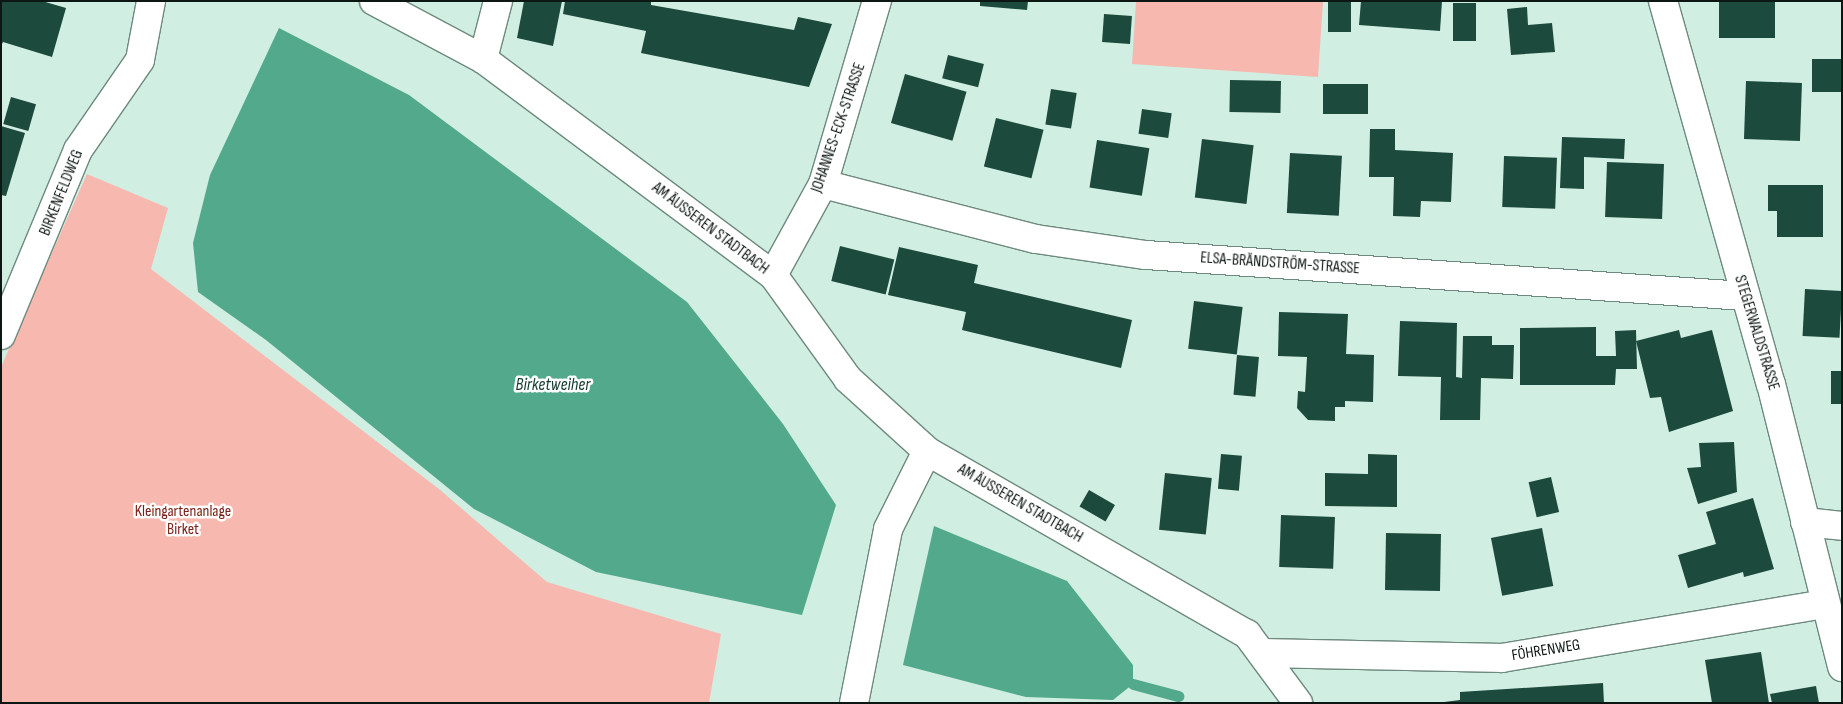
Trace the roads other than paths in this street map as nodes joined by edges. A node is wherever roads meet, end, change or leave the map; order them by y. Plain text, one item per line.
1 (151, 1) edge
2 (374, 1) edge
3 (498, 1) edge
4 (877, 1) edge
5 (1663, 1) edge
6 (483, 59) junction
7 (823, 184) junction
8 (773, 275) junction
9 (1744, 296) junction
10 (1, 335) edge
11 (927, 451) junction
12 (1805, 522) junction
13 (1842, 526) edge
14 (1825, 604) junction
15 (1264, 653) junction
16 (1842, 667) edge
17 (854, 703) edge
18 (1298, 703) edge

1 - 10 street, BIRKENFELDWEG
2 - 6 street, AM ÄUSSEREN STADTBACH
3 - 6 street
4 - 7 street, JOHANNES-ECK-STRASSE
5 - 9 street, STEGERWALDSTRASSE
6 - 8 street, AM ÄUSSEREN STADTBACH
7 - 8 street, JOHANNES-ECK-STRASSE
7 - 9 street, ELSA-BRÄNDSTRÖM-STRASSE
8 - 11 street, AM ÄUSSEREN STADTBACH
9 - 12 street, STEGERWALDSTRASSE
11 - 15 street, AM ÄUSSEREN STADTBACH
11 - 17 street
12 - 13 street
12 - 14 street, STEGERWALDSTRASSE
14 - 15 street, FÖHRENWEG
14 - 16 street, STEGERWALDSTRASSE
15 - 18 street, AM ÄUSSEREN STADTBACH

